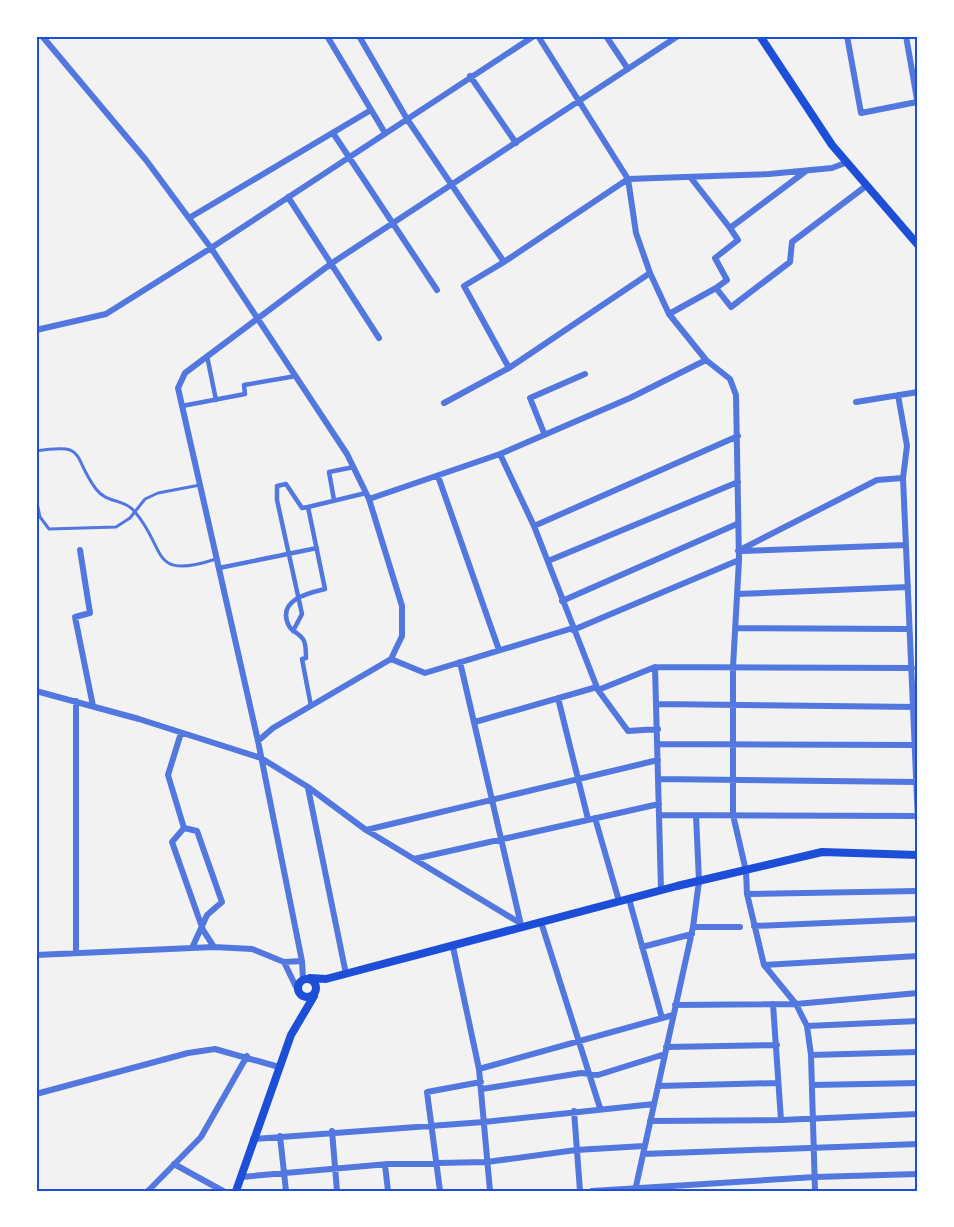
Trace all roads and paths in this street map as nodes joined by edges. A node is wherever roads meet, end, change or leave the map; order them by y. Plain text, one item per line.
1 (42, 36) edge
2 (327, 36) edge
3 (359, 36) edge
4 (536, 36) edge
5 (606, 36) edge
6 (678, 36) edge
7 (760, 36) edge
8 (847, 36) edge
9 (906, 36) edge
10 (628, 69) junction
11 (471, 76) junction
12 (579, 102) junction
13 (918, 104) edge
14 (371, 110) junction
15 (406, 119) junction
16 (333, 133) junction
17 (385, 133) junction
18 (516, 143) junction
19 (350, 157) junction
20 (845, 163) junction
21 (807, 171) junction
22 (691, 178) junction
23 (628, 179) junction
24 (450, 185) junction
25 (866, 186) junction
26 (288, 197) junction
27 (189, 218) junction
28 (393, 223) junction
29 (730, 228) junction
30 (918, 245) edge
31 (212, 249) junction
32 (504, 262) junction
33 (332, 263) junction
34 (650, 273) junction
35 (716, 288) junction
36 (437, 290) dead end
37 (669, 314) junction
38 (257, 318) junction
39 (36, 330) edge
40 (380, 338) dead end
41 (207, 356) junction
42 (706, 360) junction
43 (509, 368) junction
44 (585, 374) dead end
45 (296, 376) junction
46 (918, 392) edge
47 (898, 395) junction
48 (216, 400) junction
49 (856, 402) dead end
50 (444, 403) dead end
51 (182, 406) junction
52 (544, 433) junction
53 (738, 436) junction
54 (36, 451) edge
55 (500, 454) junction
56 (354, 467) junction
57 (438, 476) junction
58 (903, 478) junction
59 (738, 482) junction
60 (200, 485) junction
61 (368, 496) junction
62 (36, 498) edge
63 (334, 500) junction
64 (308, 507) junction
65 (136, 512) junction
66 (737, 524) junction
67 (534, 526) junction
68 (906, 545) junction
69 (317, 548) junction
70 (80, 550) dead end
71 (738, 551) junction
72 (289, 554) junction
73 (217, 559) junction
74 (739, 560) junction
75 (548, 561) junction
76 (219, 568) junction
77 (908, 587) junction
78 (738, 594) junction
79 (298, 596) junction
80 (562, 601) junction
81 (736, 628) junction
82 (573, 629) junction
83 (909, 630) junction
84 (293, 631) junction
85 (499, 650) junction
86 (391, 659) junction
87 (460, 662) junction
88 (655, 667) junction
89 (733, 667) junction
90 (912, 668) junction
91 (598, 688) junction
92 (36, 691) edge
93 (558, 698) junction
94 (76, 701) junction
95 (657, 704) junction
96 (93, 706) junction
97 (311, 706) junction
98 (734, 706) junction
99 (916, 707) edge
100 (475, 722) junction
101 (658, 729) junction
102 (181, 733) junction
103 (258, 741) junction
104 (733, 743) junction
105 (658, 744) junction
106 (916, 745) edge
107 (261, 758) junction
108 (658, 760) junction
109 (577, 778) junction
110 (658, 779) junction
111 (734, 780) junction
112 (917, 782) edge
113 (308, 787) junction
114 (491, 799) junction
115 (659, 804) junction
116 (659, 815) junction
117 (696, 815) junction
118 (734, 815) junction
119 (918, 816) edge
120 (592, 819) junction
121 (918, 822) edge
122 (184, 828) junction
123 (366, 830) junction
124 (499, 838) junction
125 (918, 855) edge
126 (414, 859) junction
127 (746, 871) junction
128 (699, 881) junction
129 (661, 890) junction
130 (918, 891) edge
131 (747, 894) junction
132 (624, 900) junction
133 (918, 919) edge
134 (541, 922) junction
135 (521, 925) junction
136 (754, 926) junction
137 (740, 927) dead end
138 (203, 930) junction
139 (693, 931) junction
140 (642, 946) junction
141 (214, 947) junction
142 (453, 947) junction
143 (192, 948) junction
144 (76, 953) junction
145 (36, 955) edge
146 (918, 956) edge
147 (302, 961) junction
148 (284, 962) junction
149 (764, 965) junction
150 (346, 974) junction
151 (303, 985) junction
152 (918, 993) edge
153 (314, 996) junction
154 (773, 1004) junction
155 (796, 1004) junction
156 (675, 1005) junction
157 (302, 1012) junction
158 (673, 1015) junction
159 (662, 1018) junction
160 (918, 1021) edge
161 (807, 1026) junction
162 (578, 1041) junction
163 (777, 1045) junction
164 (666, 1047) junction
165 (918, 1052) edge
166 (665, 1054) junction
167 (811, 1055) junction
168 (247, 1056) junction
169 (279, 1067) junction
170 (479, 1069) junction
171 (590, 1074) junction
172 (778, 1083) junction
173 (918, 1083) edge
174 (812, 1085) junction
175 (481, 1086) junction
176 (658, 1086) junction
177 (36, 1094) edge
178 (654, 1104) junction
179 (600, 1108) junction
180 (574, 1111) junction
181 (918, 1114) edge
182 (813, 1118) junction
183 (781, 1120) junction
184 (650, 1121) junction
185 (484, 1122) junction
186 (431, 1125) junction
187 (332, 1131) junction
188 (280, 1136) junction
189 (253, 1139) junction
190 (918, 1144) edge
191 (644, 1146) junction
192 (814, 1147) junction
193 (576, 1150) junction
194 (643, 1154) junction
195 (487, 1162) junction
196 (174, 1164) junction
197 (385, 1165) junction
198 (438, 1165) junction
199 (335, 1170) junction
200 (285, 1173) junction
201 (918, 1174) edge
202 (241, 1177) junction
203 (815, 1177) junction
204 (635, 1190) edge
205 (149, 1191) edge
206 (223, 1191) edge
207 (236, 1191) edge
208 (286, 1191) edge
209 (337, 1191) edge
210 (388, 1191) edge
211 (440, 1191) edge
212 (490, 1191) edge
213 (580, 1191) edge
214 (592, 1191) edge
215 (815, 1191) edge

1 - 27 street
2 - 14 street
3 - 15 street
4 - 11 street
4 - 12 street
5 - 10 street
6 - 10 street
7 - 20 main road
8 - 13 street
9 - 13 street
10 - 12 street
11 - 15 street
11 - 18 street
12 - 18 street
12 - 23 street
14 - 16 street
14 - 17 street
15 - 17 street
15 - 24 street
16 - 19 street
16 - 27 street
17 - 19 street
18 - 24 street
19 - 26 street
19 - 28 street
20 - 21 street
20 - 25 main road
21 - 22 street
21 - 29 street
22 - 23 street
22 - 29 street
23 - 32 street
23 - 34 street
24 - 28 street
24 - 32 street
25 - 30 main road
25 - 35 street
26 - 31 street
26 - 33 street
27 - 31 street
28 - 33 street
28 - 36 street
29 - 35 street
31 - 38 street
31 - 39 street
32 - 43 street
33 - 38 street
33 - 40 street
34 - 37 street
34 - 43 street
35 - 37 street
37 - 42 street
38 - 41 street
38 - 45 street
41 - 48 street
41 - 51 street
42 - 52 street
42 - 53 street
43 - 50 street
44 - 52 street
45 - 48 street
45 - 56 street
46 - 47 street
47 - 49 street
47 - 58 street
48 - 51 street
51 - 60 street
52 - 55 street
53 - 59 street
53 - 67 street
54 - 65 lane
55 - 57 street
55 - 67 street
56 - 61 street
56 - 63 street
57 - 61 street
57 - 85 street
58 - 68 street
58 - 71 street
59 - 66 street
59 - 75 street
60 - 65 lane
60 - 73 street
61 - 63 street
61 - 86 street
62 - 65 lane
63 - 64 street
64 - 69 street
64 - 72 street
65 - 73 lane
66 - 71 street
66 - 80 street
67 - 75 street
68 - 71 street
68 - 77 street
69 - 72 street
69 - 79 street
70 - 96 street
71 - 74 street
72 - 76 street
72 - 79 street
73 - 76 street
74 - 78 street
74 - 82 street
75 - 80 street
76 - 103 street
77 - 78 street
77 - 83 street
78 - 81 street
79 - 84 street
79 - 84 street
80 - 82 street
81 - 83 street
81 - 89 street
82 - 85 street
82 - 91 street
83 - 90 street
84 - 97 street
85 - 87 street
86 - 87 street
86 - 97 street
87 - 100 street
88 - 89 street
88 - 91 street
88 - 95 street
89 - 90 street
89 - 98 street
90 - 99 street
91 - 93 street
91 - 101 street
92 - 94 street
93 - 100 street
93 - 109 street
94 - 96 street
94 - 144 street
95 - 98 street
95 - 101 street
96 - 102 street
97 - 103 street
98 - 99 street
98 - 104 street
99 - 106 street
100 - 114 street
101 - 105 street
102 - 107 street
102 - 122 street
103 - 107 street
104 - 105 street
104 - 106 street
104 - 111 street
105 - 108 street
106 - 112 street
107 - 113 street
107 - 147 street
108 - 109 street
108 - 110 street
109 - 114 street
109 - 120 street
110 - 111 street
110 - 115 street
111 - 112 street
111 - 118 street
112 - 119 street
113 - 123 street
113 - 150 street
114 - 123 street
114 - 124 street
115 - 116 street
115 - 120 street
116 - 117 street
116 - 129 street
117 - 118 street
117 - 128 street
118 - 119 street
118 - 127 street
119 - 121 street
120 - 124 street
120 - 132 street
122 - 138 street
122 - 138 street
123 - 126 street
124 - 126 street
124 - 135 street
125 - 127 main road
126 - 135 street
127 - 128 main road
127 - 131 street
128 - 129 main road
128 - 139 street
129 - 132 main road
130 - 131 street
131 - 136 street
132 - 134 main road
132 - 140 street
133 - 136 street
134 - 135 main road
134 - 162 street
135 - 142 main road
136 - 149 street
137 - 139 street
138 - 141 street
138 - 143 street
139 - 140 street
139 - 156 street
140 - 159 street
141 - 143 street
141 - 148 street
142 - 150 main road
142 - 170 street
143 - 144 street
144 - 145 street
146 - 149 street
147 - 148 street
147 - 151 street
148 - 151 street
149 - 155 street
150 - 151 main road
151 - 153 main road
151 - 153 main road
151 - 157 main road
152 - 155 street
153 - 157 main road
154 - 155 street
154 - 156 street
154 - 163 street
155 - 161 street
156 - 158 street
157 - 169 main road
158 - 159 street
158 - 164 street
159 - 162 street
160 - 161 street
161 - 167 street
162 - 170 street
162 - 171 street
163 - 164 street
163 - 172 street
164 - 166 street
165 - 167 street
166 - 171 street
166 - 176 street
167 - 174 street
168 - 169 street
168 - 177 street
168 - 196 street
169 - 189 main road
170 - 175 street
171 - 175 street
171 - 179 street
172 - 176 street
172 - 183 street
173 - 174 street
174 - 182 street
175 - 185 street
175 - 186 street
176 - 178 street
178 - 179 street
178 - 184 street
179 - 180 street
180 - 185 street
180 - 193 street
181 - 182 street
182 - 183 street
182 - 192 street
183 - 184 street
184 - 191 street
185 - 186 street
185 - 195 street
186 - 187 street
186 - 198 street
187 - 188 street
187 - 199 street
188 - 189 street
188 - 200 street
189 - 202 main road
190 - 192 street
191 - 193 street
191 - 194 street
192 - 194 street
192 - 203 street
193 - 195 street
193 - 213 street
194 - 204 street
195 - 198 street
195 - 212 street
196 - 205 street
196 - 206 street
197 - 198 street
197 - 199 street
197 - 210 street
198 - 211 street
199 - 200 street
199 - 209 street
200 - 202 street
200 - 208 street
201 - 203 street
202 - 207 main road
203 - 204 street
203 - 215 street
204 - 214 street

